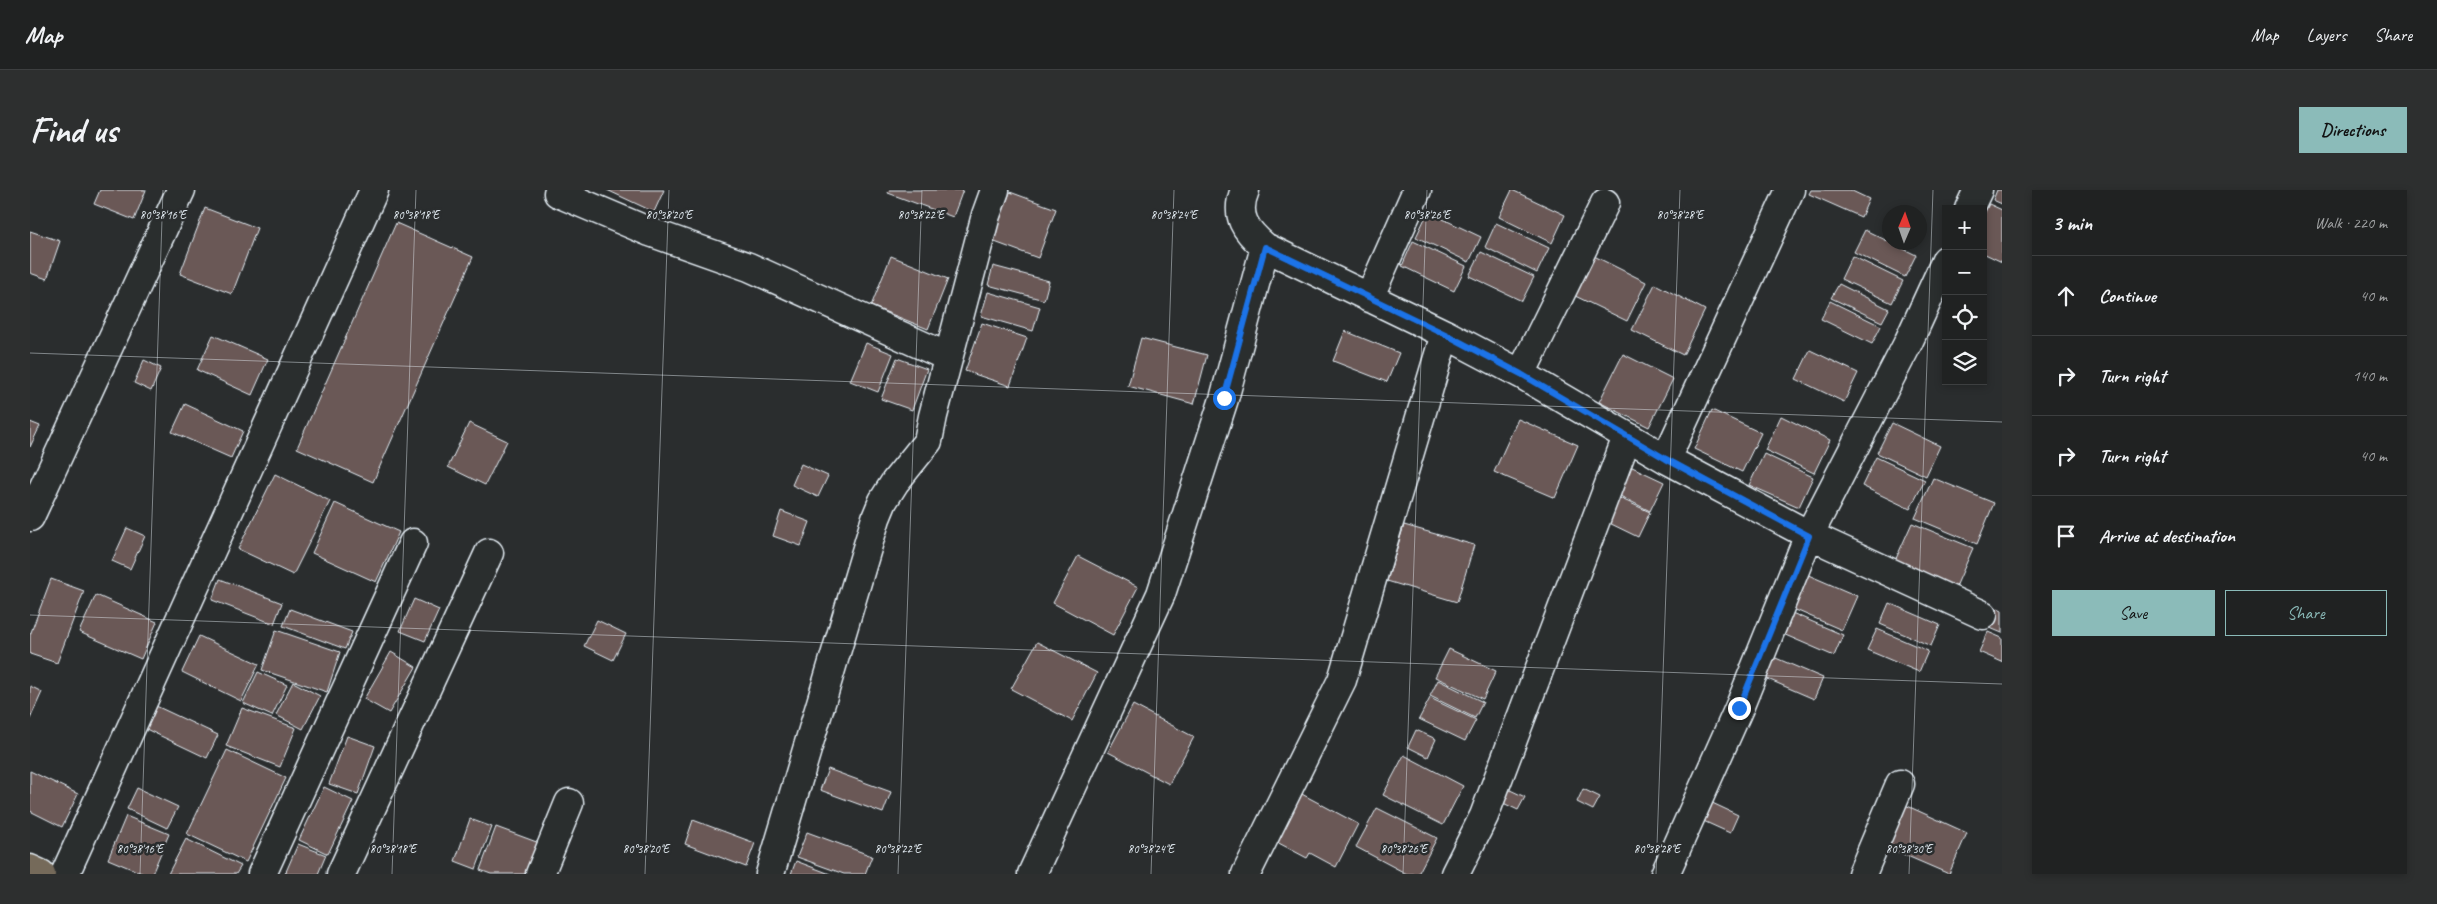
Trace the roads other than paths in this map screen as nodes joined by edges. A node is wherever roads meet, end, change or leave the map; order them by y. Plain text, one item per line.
1 (182, 190) edge
2 (374, 190) edge
3 (995, 190) edge
4 (1245, 190) edge
5 (1417, 190) edge
6 (1790, 190) edge
7 (1978, 190) edge
8 (553, 191) edge
9 (1605, 203) dead end
10 (1971, 205) edge
11 (1265, 247) junction
12 (1942, 268) edge
13 (1369, 298) junction
14 (1445, 334) junction
15 (948, 357) junction
16 (1521, 374) junction
17 (1627, 437) junction
18 (1666, 459) junction
19 (30, 517) edge
20 (1809, 536) junction
21 (413, 543) dead end
22 (489, 553) dead end
23 (1983, 615) dead end
24 (1900, 784) dead end
25 (569, 803) dead end
26 (30, 869) edge
27 (41, 874) edge
28 (65, 874) edge
29 (262, 874) edge
30 (340, 874) edge
31 (540, 874) edge
32 (770, 874) edge
33 (1032, 874) edge
34 (1246, 874) edge
35 (1455, 874) edge
36 (1665, 874) edge
37 (1862, 874) edge

1 - 19 street
2 - 28 street
3 - 15 street
4 - 11 street
5 - 13 street
6 - 18 street
7 - 10 street
8 - 15 street
9 - 16 street
11 - 13 street
11 - 33 street
12 - 20 street
13 - 14 street
14 - 16 street
14 - 34 street
15 - 32 street
16 - 17 street
17 - 18 street
17 - 35 street
18 - 20 street
20 - 23 street
20 - 36 street
21 - 29 street
22 - 30 street
24 - 37 street
25 - 31 street
26 - 27 main road

